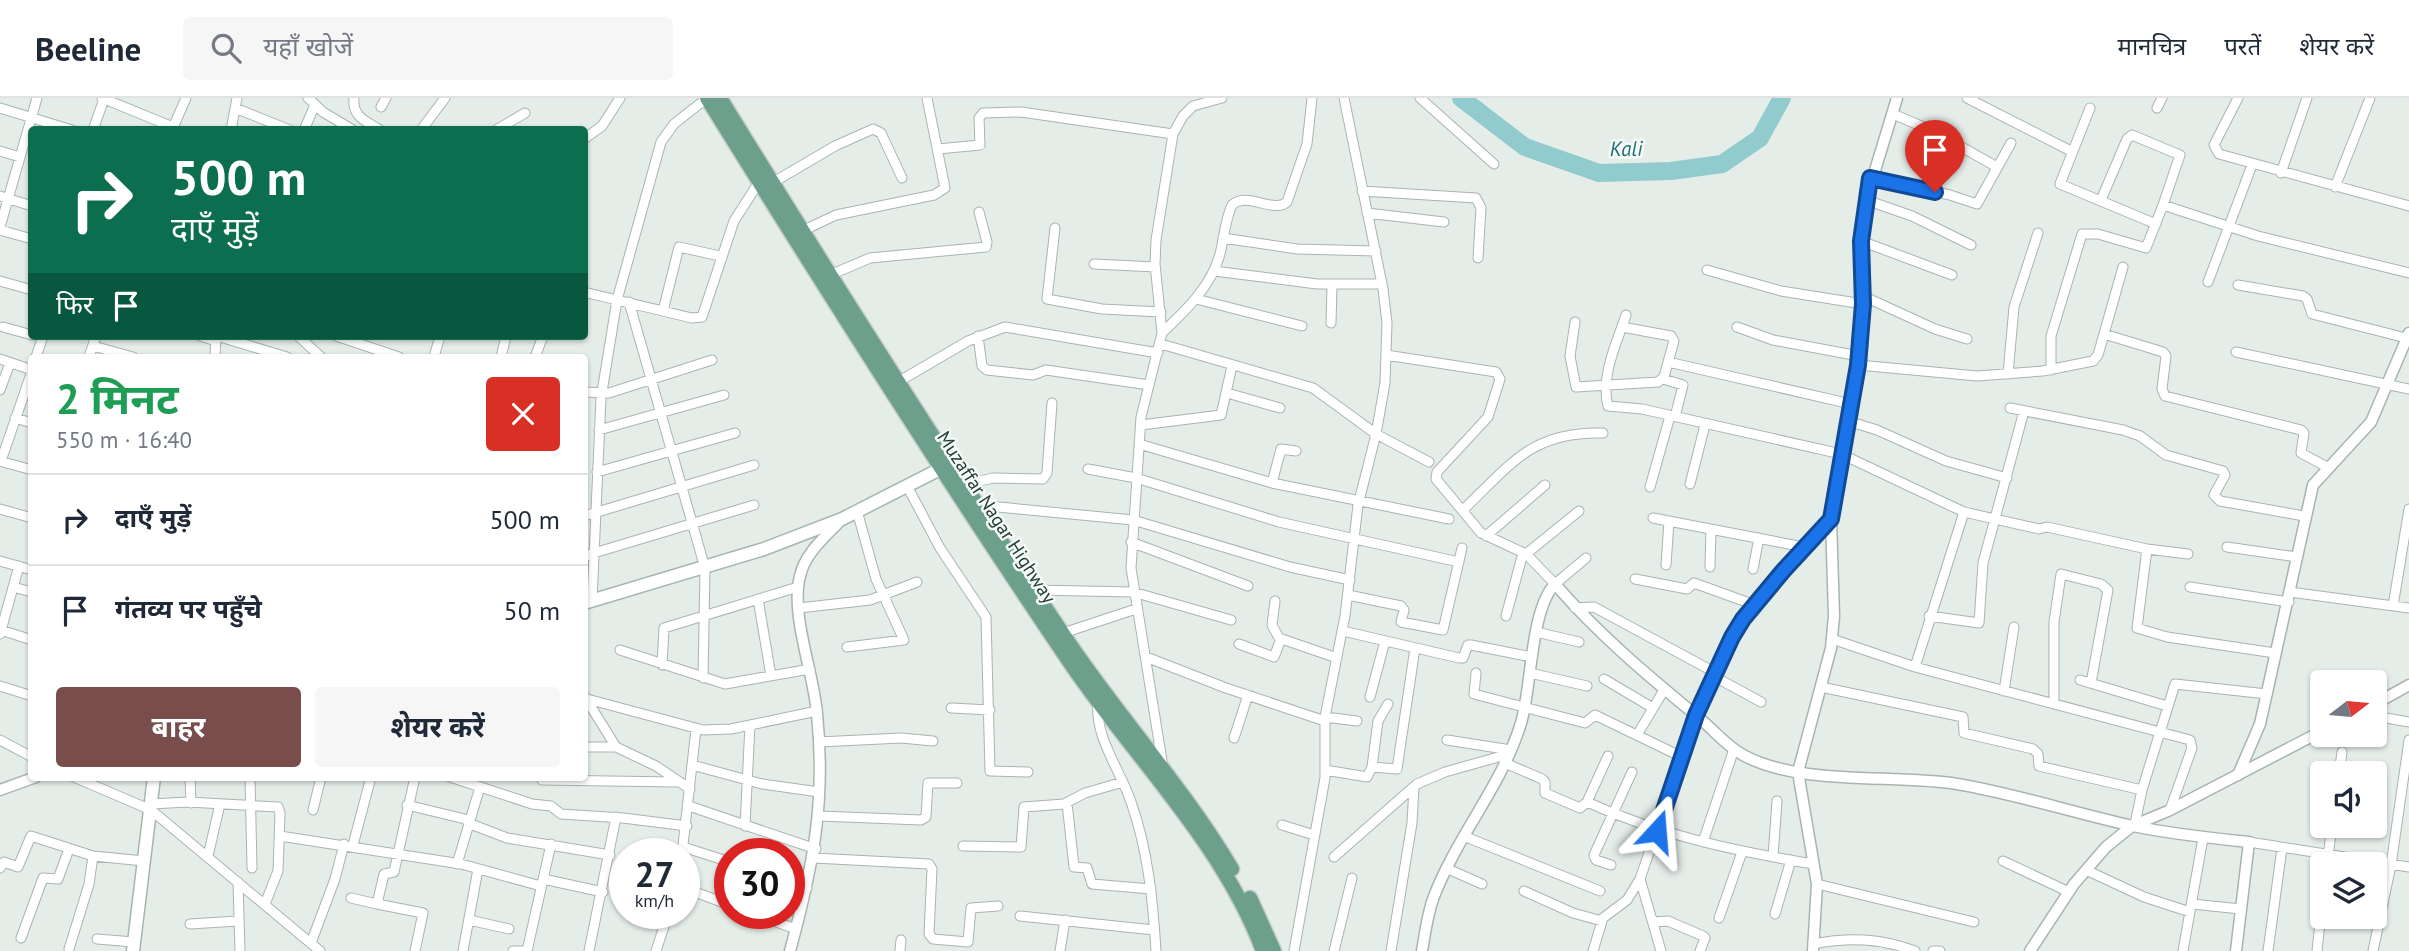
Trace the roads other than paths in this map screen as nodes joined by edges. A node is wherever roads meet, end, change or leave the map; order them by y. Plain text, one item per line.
1 (37, 98) edge
2 (103, 98) edge
3 (139, 98) edge
4 (186, 98) edge
5 (355, 98) edge
6 (445, 98) edge
7 (620, 98) edge
8 (707, 98) edge
9 (720, 98) edge
10 (927, 98) edge
11 (1222, 98) edge
12 (1312, 98) edge
13 (1343, 98) edge
14 (1420, 98) edge
15 (1897, 98) edge
16 (1967, 98) edge
17 (2162, 98) edge
18 (2238, 98) edge
19 (2307, 98) edge
20 (2370, 98) edge
21 (1199, 101) edge
22 (312, 102) edge
23 (236, 103) edge
24 (0, 108) edge
25 (2090, 108) dead end
26 (2157, 108) dead end
27 (134, 110) junction
28 (525, 113) dead end
29 (1893, 114) junction
30 (31, 117) junction
31 (365, 120) junction
32 (29, 126) edge
33 (59, 126) edge
34 (94, 126) edge
35 (169, 126) edge
36 (174, 126) edge
37 (232, 126) edge
38 (282, 126) edge
39 (305, 126) edge
40 (347, 126) edge
41 (362, 126) edge
42 (374, 126) edge
43 (424, 126) edge
44 (503, 126) edge
45 (28, 128) edge
46 (1173, 134) junction
47 (588, 136) edge
48 (2011, 143) dead end
49 (938, 149) junction
50 (0, 151) edge
51 (2071, 151) junction
52 (20, 157) junction
53 (1494, 164) dead end
54 (2252, 165) junction
55 (1997, 167) junction
56 (2281, 173) junction
57 (902, 178) dead end
58 (1870, 178) junction
59 (766, 182) junction
60 (2335, 187) junction
61 (1362, 191) junction
62 (4, 197) edge
63 (1866, 200) junction
64 (2101, 200) junction
65 (28, 205) edge
66 (2164, 205) junction
67 (2409, 206) edge
68 (979, 212) dead end
69 (1367, 213) junction
70 (1444, 222) dead end
71 (2156, 224) junction
72 (2229, 227) junction
73 (0, 228) edge
74 (1055, 228) dead end
75 (802, 231) junction
76 (2038, 233) dead end
77 (28, 238) edge
78 (1223, 238) junction
79 (1861, 241) junction
80 (1971, 245) dead end
81 (1376, 251) junction
82 (720, 256) junction
83 (1478, 258) dead end
84 (1094, 264) dead end
85 (1155, 267) junction
86 (2123, 267) dead end
87 (1707, 270) dead end
88 (1214, 271) junction
89 (2409, 273) edge
90 (830, 275) junction
91 (1952, 275) dead end
92 (0, 281) edge
93 (2208, 282) dead end
94 (1382, 284) junction
95 (1332, 285) junction
96 (2238, 285) dead end
97 (28, 289) edge
98 (588, 293) edge
99 (1196, 299) junction
100 (617, 300) junction
101 (1863, 300) junction
102 (629, 302) junction
103 (663, 311) junction
104 (1161, 312) junction
105 (1626, 315) dead end
106 (1575, 322) dead end
107 (1331, 323) dead end
108 (1302, 326) dead end
109 (3, 327) dead end
110 (1622, 327) junction
111 (1737, 327) dead end
112 (28, 333) edge
113 (1162, 333) junction
114 (2104, 334) junction
115 (2408, 335) edge
116 (978, 336) junction
117 (221, 340) edge
118 (302, 340) edge
119 (348, 340) edge
120 (1967, 340) dead end
121 (95, 341) edge
122 (1159, 349) junction
123 (252, 352) edge
124 (2236, 352) dead end
125 (126, 354) edge
126 (318, 354) edge
127 (390, 354) edge
128 (1386, 355) junction
129 (712, 360) dead end
130 (5, 361) edge
131 (1859, 361) junction
132 (1668, 362) junction
133 (1232, 366) junction
134 (2051, 370) junction
135 (28, 371) edge
136 (2008, 374) junction
137 (651, 379) junction
138 (1663, 379) junction
139 (28, 381) edge
140 (898, 382) junction
141 (1149, 385) junction
142 (2388, 386) junction
143 (1606, 387) junction
144 (2409, 389) edge
145 (0, 390) edge
146 (588, 393) edge
147 (1227, 393) junction
148 (602, 394) junction
149 (724, 396) dead end
150 (1052, 403) dead end
151 (1851, 404) junction
152 (1280, 408) dead end
153 (2010, 408) dead end
154 (2024, 411) junction
155 (661, 414) junction
156 (1672, 417) junction
157 (15, 418) junction
158 (1847, 421) junction
159 (28, 422) edge
160 (1141, 425) junction
161 (1705, 425) junction
162 (599, 430) junction
163 (735, 433) dead end
164 (1603, 433) dead end
165 (1376, 434) junction
166 (1139, 444) junction
167 (671, 450) junction
168 (1296, 451) dead end
169 (1841, 454) junction
170 (0, 461) edge
171 (1429, 462) dead end
172 (754, 465) dead end
173 (946, 466) junction
174 (2327, 467) junction
175 (28, 469) edge
176 (1088, 469) dead end
177 (597, 477) junction
178 (1136, 478) junction
179 (2007, 478) junction
180 (588, 480) edge
181 (1272, 483) junction
182 (1690, 484) dead end
183 (1545, 485) dead end
184 (682, 486) junction
185 (907, 486) junction
186 (959, 486) junction
187 (1650, 487) dead end
188 (1359, 502) junction
189 (754, 505) dead end
190 (978, 505) junction
191 (0, 509) edge
192 (1464, 509) junction
193 (2409, 509) edge
194 (857, 511) junction
195 (1579, 512) dead end
196 (1965, 512) junction
197 (595, 513) junction
198 (588, 515) edge
199 (2304, 516) junction
200 (28, 517) edge
201 (1653, 518) dead end
202 (842, 519) junction
203 (1449, 519) dead end
204 (1831, 519) junction
205 (1996, 519) junction
206 (1133, 520) junction
207 (1669, 521) junction
208 (693, 524) junction
209 (1711, 529) junction
210 (1486, 536) junction
211 (1759, 538) junction
212 (1353, 539) junction
213 (1131, 542) junction
214 (1804, 547) junction
215 (2227, 547) dead end
216 (1462, 548) dead end
217 (2147, 549) junction
218 (1524, 554) junction
219 (2188, 554) dead end
220 (589, 555) edge
221 (2297, 557) junction
222 (1586, 558) dead end
223 (0, 561) edge
224 (1459, 562) junction
225 (1666, 565) dead end
226 (19, 566) junction
227 (1710, 567) dead end
228 (705, 568) junction
229 (28, 569) edge
230 (1753, 569) dead end
231 (1635, 579) dead end
232 (1350, 580) junction
233 (917, 582) dead end
234 (1555, 584) junction
235 (1248, 586) dead end
236 (13, 587) junction
237 (798, 587) junction
238 (2190, 587) dead end
239 (1034, 590) junction
240 (28, 591) edge
241 (1133, 592) junction
242 (1348, 595) junction
243 (884, 596) junction
244 (2289, 597) junction
245 (758, 599) junction
246 (1275, 601) dead end
247 (588, 602) edge
248 (1755, 605) junction
249 (2393, 606) junction
250 (799, 608) junction
251 (1575, 608) junction
252 (2409, 608) edge
253 (1136, 609) junction
254 (705, 615) junction
255 (1506, 616) dead end
256 (1929, 616) junction
257 (1231, 620) dead end
258 (2014, 627) dead end
259 (1343, 631) junction
260 (1, 632) edge
261 (1536, 632) junction
262 (1063, 633) junction
263 (28, 639) edge
264 (1281, 639) junction
265 (1832, 639) junction
266 (1385, 641) junction
267 (1578, 642) dead end
268 (1239, 644) dead end
269 (847, 647) dead end
270 (1415, 648) junction
271 (620, 650) dead end
272 (2275, 653) junction
273 (1146, 657) junction
274 (1532, 657) junction
275 (1338, 658) junction
276 (662, 665) junction
277 (1915, 667) junction
278 (810, 669) junction
279 (1476, 673) dead end
280 (1530, 673) junction
281 (1716, 675) junction
282 (771, 676) junction
283 (703, 678) junction
284 (1604, 679) dead end
285 (2080, 680) dead end
286 (2091, 683) junction
287 (2409, 685) edge
288 (0, 686) edge
289 (1587, 686) dead end
290 (1821, 687) junction
291 (1664, 690) junction
292 (2004, 691) junction
293 (2267, 694) junction
294 (28, 695) edge
295 (1248, 695) junction
296 (1099, 696) junction
297 (1370, 697) dead end
298 (2387, 697) edge
299 (588, 698) edge
300 (588, 700) edge
301 (1761, 702) dead end
302 (1388, 704) dead end
303 (2054, 704) junction
304 (1525, 706) junction
305 (2167, 706) junction
306 (1653, 708) junction
307 (951, 709) dead end
308 (990, 710) junction
309 (817, 711) junction
310 (1696, 715) junction
311 (2387, 718) edge
312 (1325, 719) junction
313 (1357, 721) dead end
314 (2409, 722) edge
315 (750, 725) junction
316 (696, 729) junction
317 (2159, 732) junction
318 (1637, 735) junction
319 (2310, 737) edge
320 (1234, 738) dead end
321 (0, 740) edge
322 (1447, 740) dead end
323 (2409, 740) edge
324 (933, 741) dead end
325 (819, 742) junction
326 (588, 747) edge
327 (616, 747) junction
328 (1734, 749) junction
329 (2342, 752) dead end
330 (28, 755) edge
331 (1508, 756) junction
332 (1608, 756) dead end
333 (1682, 757) junction
334 (2341, 761) edge
335 (692, 765) junction
336 (1372, 767) junction
337 (1163, 770) junction
338 (1325, 771) junction
339 (1028, 772) dead end
340 (1632, 772) dead end
341 (1798, 772) junction
342 (2238, 775) junction
343 (28, 780) edge
344 (84, 781) edge
345 (154, 781) edge
346 (190, 781) edge
347 (250, 781) edge
348 (320, 781) edge
349 (370, 781) edge
350 (414, 781) edge
351 (469, 781) edge
352 (588, 781) edge
353 (748, 781) junction
354 (679, 782) junction
355 (1124, 782) junction
356 (957, 783) dead end
357 (480, 787) junction
358 (1414, 787) junction
359 (690, 789) junction
360 (0, 790) edge
361 (2142, 790) junction
362 (819, 792) junction
363 (1777, 801) dead end
364 (1587, 802) junction
365 (191, 803) junction
366 (1067, 803) junction
367 (220, 804) junction
368 (407, 805) junction
369 (251, 806) junction
370 (689, 806) junction
371 (151, 807) junction
372 (313, 810) dead end
373 (2170, 810) junction
374 (1612, 814) junction
375 (616, 817) junction
376 (819, 817) junction
377 (468, 822) junction
378 (1282, 825) dead end
379 (2134, 825) junction
380 (687, 826) junction
381 (746, 826) junction
382 (1657, 831) junction
383 (1314, 835) junction
384 (280, 836) junction
385 (1466, 837) junction
386 (613, 838) edge
387 (685, 838) edge
388 (2203, 838) junction
389 (1703, 842) junction
390 (2249, 842) junction
391 (551, 844) junction
392 (349, 845) junction
393 (963, 846) dead end
394 (2283, 848) junction
395 (69, 849) junction
396 (1742, 852) junction
397 (398, 853) junction
398 (815, 853) junction
399 (609, 855) edge
400 (2310, 855) edge
401 (93, 856) junction
402 (208, 856) junction
403 (1334, 857) dead end
404 (1773, 857) junction
405 (609, 860) edge
406 (1791, 860) junction
407 (144, 861) junction
408 (2003, 862) dead end
409 (457, 864) junction
410 (1813, 864) junction
411 (2387, 864) edge
412 (2391, 864) junction
413 (1611, 865) dead end
414 (2409, 867) edge
415 (0, 868) edge
416 (252, 868) dead end
417 (478, 869) junction
418 (1448, 869) junction
419 (2086, 870) junction
420 (1352, 878) dead end
421 (1640, 879) junction
422 (238, 882) junction
423 (542, 883) junction
424 (1482, 884) dead end
425 (1816, 884) junction
426 (807, 888) joint
427 (1151, 889) junction
428 (1524, 891) dead end
429 (1600, 891) dead end
430 (603, 892) junction
431 (2069, 892) junction
432 (805, 895) edge
433 (351, 898) dead end
434 (265, 904) junction
435 (377, 904) junction
436 (998, 906) dead end
437 (2191, 908) junction
438 (2241, 909) junction
439 (1775, 914) dead end
440 (1020, 916) dead end
441 (1719, 918) dead end
442 (469, 920) junction
443 (1065, 920) junction
444 (238, 921) junction
445 (1602, 921) junction
446 (1653, 922) junction
447 (1974, 922) dead end
448 (190, 924) dead end
449 (509, 929) dead end
450 (663, 929) edge
451 (796, 929) edge
452 (2319, 929) edge
453 (1154, 930) junction
454 (21, 938) dead end
455 (97, 939) dead end
456 (901, 940) dead end
457 (311, 943) junction
458 (133, 947) edge
459 (1813, 948) edge
460 (69, 949) dead end
461 (240, 951) edge
462 (320, 951) edge
463 (415, 951) edge
464 (463, 951) edge
465 (513, 951) edge
466 (525, 951) edge
467 (589, 951) edge
468 (656, 951) edge
469 (790, 951) edge
470 (900, 951) edge
471 (1060, 951) edge
472 (1157, 951) edge
473 (1263, 951) edge
474 (1274, 951) edge
475 (1294, 951) edge
476 (1334, 951) edge
477 (1391, 951) edge
478 (1422, 951) edge
479 (1593, 951) edge
480 (1661, 951) edge
481 (1700, 951) edge
482 (1915, 951) edge
483 (1933, 951) edge
484 (1940, 951) edge
485 (2030, 951) edge
486 (2183, 951) edge
487 (2236, 951) edge
488 (2268, 951) edge
489 (2317, 951) edge
490 (2373, 951) edge

1 - 30 street
2 - 27 street
2 - 34 street
3 - 27 street
4 - 36 street
5 - 31 street
6 - 43 street
7 - 47 street
8 - 59 main road, Muzaffar Nagar Highway
8 - 100 street
9 - 59 main road, Muzaffar Nagar Highway
10 - 49 street
11 - 21 street
12 - 78 street
13 - 61 street
14 - 53 street
15 - 29 street
16 - 51 street
17 - 26 street
18 - 54 street
19 - 56 street
20 - 60 street
21 - 46 street
22 - 39 street
22 - 40 street
23 - 37 street
23 - 38 street
24 - 30 street
25 - 51 street
27 - 35 street
28 - 44 street
29 - 55 street
29 - 58 street
30 - 32 street
30 - 33 street
31 - 41 street
31 - 42 street
45 - 52 street
46 - 49 street
46 - 85 street
48 - 55 street
49 - 75 street
50 - 52 street
51 - 64 street
52 - 62 street
54 - 56 street
54 - 72 street
55 - 58 street
56 - 60 street
57 - 59 street
58 - 63 street
59 - 75 main road, Muzaffar Nagar Highway
59 - 82 street
59 - 173 main road, Muzaffar Nagar Highway
60 - 67 street
61 - 69 street
61 - 83 street
62 - 65 street
62 - 73 street
63 - 79 street
63 - 80 street
64 - 66 street
64 - 71 street
66 - 71 street
66 - 72 street
68 - 90 street
69 - 70 street
69 - 81 street
71 - 134 street
72 - 89 street
72 - 93 street
73 - 77 street
74 - 104 street
75 - 90 main road, Muzaffar Nagar Highway
76 - 136 street
78 - 81 street
78 - 88 street
79 - 91 street
79 - 101 street
81 - 94 street
82 - 103 street
82 - 103 street
84 - 85 street
85 - 104 street
86 - 114 street
87 - 101 street
88 - 95 street
88 - 99 street
90 - 140 main road, Muzaffar Nagar Highway
92 - 97 street
94 - 95 street
94 - 128 street
95 - 107 street
96 - 115 street
98 - 100 street
99 - 108 street
99 - 113 street
100 - 102 street
100 - 148 street
101 - 120 street
101 - 131 street
102 - 103 street
102 - 137 street
104 - 113 street
105 - 110 street
106 - 143 street
109 - 112 street
110 - 132 street
110 - 143 street
111 - 131 street
113 - 122 street
114 - 134 street
114 - 174 street
115 - 142 street
116 - 122 street
116 - 140 street
116 - 141 street
117 - 123 street
118 - 126 street
119 - 127 street
121 - 125 street
122 - 133 street
122 - 141 street
124 - 142 street
128 - 165 street
128 - 192 street
129 - 137 street
130 - 135 street
130 - 145 street
131 - 136 street
131 - 151 street
132 - 138 street
132 - 151 street
133 - 147 street
133 - 165 street
134 - 136 street
137 - 148 street
137 - 155 street
138 - 143 street
138 - 156 street
139 - 157 street
140 - 173 main road, Muzaffar Nagar Highway
141 - 160 street
142 - 144 street
142 - 174 street
143 - 156 street
146 - 148 street
147 - 152 street
147 - 160 street
148 - 162 street
149 - 155 street
150 - 186 street
151 - 158 street
153 - 154 street
154 - 179 street
154 - 199 street
155 - 162 street
155 - 167 street
156 - 161 street
156 - 187 street
157 - 159 street
157 - 170 street
158 - 169 street
158 - 179 street
160 - 166 street
161 - 169 street
161 - 182 street
162 - 177 street
163 - 167 street
164 - 192 street
165 - 171 street
165 - 188 street
166 - 178 street
166 - 181 street
167 - 177 street
167 - 184 street
168 - 181 street
169 - 196 street
169 - 204 street
170 - 175 street
172 - 184 street
173 - 185 main road
173 - 186 main road, Muzaffar Nagar Highway
174 - 199 street
176 - 178 street
177 - 180 street
177 - 197 street
178 - 206 street
178 - 212 street
179 - 205 street
181 - 188 street
183 - 210 street
184 - 197 street
184 - 208 street
185 - 194 main road
185 - 308 street
186 - 190 main road, Muzaffar Nagar Highway
186 - 296 main road, Muzaffar Nagar Highway
188 - 203 street
188 - 212 street
189 - 208 street
190 - 206 street
190 - 239 main road, Muzaffar Nagar Highway
191 - 200 street
192 - 210 street
193 - 249 street
194 - 202 main road
194 - 243 street
195 - 218 street
196 - 205 street
196 - 256 street
197 - 198 street
197 - 220 street
199 - 221 street
201 - 207 street
202 - 228 main road
202 - 237 street
204 - 214 street
204 - 265 street
205 - 217 street
205 - 256 street
206 - 213 street
206 - 232 street
207 - 209 street
207 - 225 street
208 - 220 street
208 - 228 street
209 - 211 street
209 - 227 street
210 - 218 street
211 - 214 street
211 - 230 street
212 - 224 street
212 - 232 street
213 - 235 street
213 - 241 street
214 - 248 street
215 - 221 street
216 - 224 street
217 - 219 street
217 - 272 street
218 - 234 street
218 - 255 street
220 - 247 street
221 - 244 street
222 - 234 street
223 - 226 street
224 - 242 street
226 - 229 street
226 - 236 street
228 - 247 main road
228 - 254 street
231 - 248 street
232 - 242 street
233 - 243 street
234 - 251 street
234 - 261 street
236 - 240 street
236 - 260 street
237 - 245 street
237 - 250 street
238 - 244 street
239 - 241 street
239 - 262 main road, Muzaffar Nagar Highway
241 - 253 street
241 - 257 street
242 - 259 street
243 - 250 street
243 - 269 street
244 - 249 street
244 - 272 street
245 - 254 street
245 - 282 street
246 - 264 street
248 - 281 street
249 - 252 street
250 - 278 street
251 - 281 street
251 - 291 street
253 - 262 street
253 - 273 street
254 - 276 street
254 - 283 street
256 - 277 street
258 - 292 street
259 - 266 street
259 - 275 street
260 - 263 street
261 - 267 street
261 - 274 street
262 - 296 main road, Muzaffar Nagar Highway
264 - 268 street
264 - 275 street
265 - 277 street
265 - 290 street
266 - 270 street
266 - 297 street
270 - 274 street
270 - 336 street
271 - 276 street
272 - 293 street
273 - 295 street
273 - 337 street
274 - 280 street
275 - 312 street
276 - 283 street
277 - 292 street
278 - 282 street
278 - 309 street
279 - 304 street
280 - 289 street
280 - 304 street
281 - 301 street
281 - 310 street
282 - 283 street
284 - 306 street
285 - 286 street
286 - 303 street
286 - 305 street
287 - 298 street
288 - 294 street
290 - 341 street
290 - 361 street
291 - 306 street
291 - 310 street
292 - 303 street
293 - 305 street
293 - 342 street
295 - 312 street
295 - 320 street
296 - 337 main road, Muzaffar Nagar Highway
296 - 355 street
296 - 473 main road, Muzaffar Nagar Highway
299 - 316 street
300 - 327 street
302 - 336 street
303 - 317 street
304 - 318 street
304 - 331 street
305 - 317 street
306 - 318 street
307 - 308 street
308 - 339 street
309 - 315 street
309 - 325 street
310 - 328 street
310 - 333 street
311 - 314 street
312 - 313 street
312 - 338 street
315 - 316 street
315 - 353 street
316 - 335 street
317 - 361 street
317 - 373 street
318 - 333 street
319 - 342 street
321 - 330 street
322 - 331 street
323 - 412 street
324 - 325 street
325 - 362 street
326 - 327 street
327 - 354 street
328 - 341 street
328 - 389 street
329 - 334 street
331 - 358 street
331 - 364 street
331 - 385 street
332 - 364 street
333 - 382 street
335 - 353 street
335 - 359 street
336 - 338 street
337 - 474 main road, Muzaffar Nagar Highway
338 - 383 street
340 - 374 street
341 - 379 street
341 - 410 street
342 - 373 street
343 - 360 street
344 - 371 street
345 - 371 main road
346 - 365 street
347 - 369 street
348 - 372 street
349 - 392 street
350 - 368 street
351 - 357 street
352 - 354 street
353 - 362 street
353 - 381 street
354 - 359 street
355 - 366 street
355 - 427 street
356 - 376 street
357 - 375 street
357 - 377 street
358 - 403 street
358 - 477 street
359 - 370 street
361 - 379 street
362 - 376 street
363 - 404 street
364 - 374 street
365 - 367 street
365 - 371 street
366 - 393 street
366 - 427 street
367 - 369 street
367 - 402 street
368 - 377 street
368 - 397 street
369 - 384 street
369 - 416 street
370 - 380 street
370 - 381 street
371 - 402 street
371 - 407 main road
373 - 379 street
374 - 382 street
374 - 413 street
375 - 380 street
375 - 386 street
376 - 398 street
377 - 391 street
377 - 409 street
378 - 383 street
379 - 388 street
379 - 419 street
380 - 387 street
381 - 398 street
382 - 389 street
382 - 421 street
383 - 475 street
384 - 392 street
384 - 434 street
385 - 418 street
385 - 429 street
388 - 390 street
388 - 437 street
389 - 396 street
390 - 394 street
390 - 438 street
391 - 399 street
391 - 423 street
392 - 397 street
392 - 457 street
394 - 400 street
394 - 488 street
395 - 401 street
395 - 415 street
395 - 454 street
396 - 404 street
396 - 441 street
397 - 409 street
397 - 435 street
398 - 426 street
398 - 436 street
401 - 407 street
401 - 460 street
402 - 422 street
404 - 406 street
405 - 430 street
406 - 410 street
406 - 439 street
407 - 458 main road
408 - 431 street
409 - 417 street
410 - 425 street
411 - 412 street
412 - 414 street
412 - 490 street
417 - 423 street
417 - 442 street
418 - 424 street
418 - 478 street
419 - 431 street
419 - 437 street
420 - 476 street
421 - 445 street
421 - 446 street
422 - 434 street
422 - 444 street
423 - 430 street
423 - 466 street
425 - 447 street
425 - 459 street
426 - 432 street
427 - 453 street
428 - 445 street
430 - 467 street
431 - 485 street
433 - 435 street
434 - 457 street
435 - 463 street
437 - 438 street
437 - 486 street
438 - 487 street
440 - 443 street
442 - 449 street
442 - 464 street
443 - 453 street
443 - 471 street
444 - 448 street
444 - 461 street
445 - 479 street
446 - 480 street
446 - 481 street
450 - 468 street
451 - 469 street
452 - 489 street
453 - 472 street
455 - 458 street
456 - 470 street
457 - 462 street
459 - 482 street
465 - 466 street
483 - 484 street

